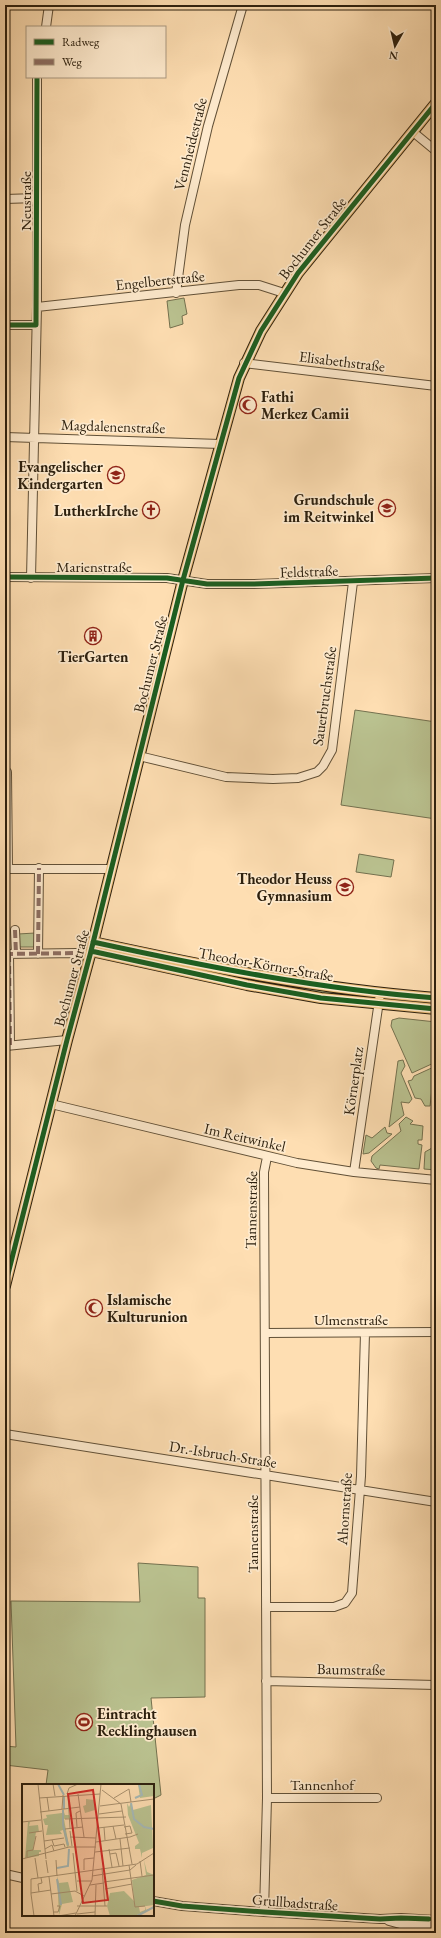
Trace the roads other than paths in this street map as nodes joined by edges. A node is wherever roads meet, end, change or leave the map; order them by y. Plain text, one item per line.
1 (50, 5) edge
2 (243, 5) edge
3 (46, 26) edge
4 (37, 78) edge
5 (436, 103) edge
6 (412, 132) junction
7 (436, 151) edge
8 (37, 198) junction
9 (5, 199) edge
10 (176, 293) junction
11 (284, 293) junction
12 (37, 307) junction
13 (36, 324) junction
14 (5, 325) edge
15 (244, 363) junction
16 (436, 386) edge
17 (5, 437) edge
18 (34, 437) junction
19 (220, 444) junction
20 (5, 577) edge
21 (31, 578) junction
22 (436, 578) edge
23 (184, 580) junction
24 (353, 582) junction
25 (139, 756) junction
26 (5, 772) edge
27 (6, 794) edge
28 (39, 868) junction
29 (7, 869) edge
30 (110, 870) junction
31 (15, 930) dead end
32 (92, 949) junction
33 (10, 954) edge
34 (38, 954) junction
35 (265, 977) junction
36 (263, 988) junction
37 (380, 994) junction
38 (436, 998) edge
39 (379, 1005) junction
40 (436, 1009) edge
41 (67, 1040) junction
42 (8, 1045) edge
43 (51, 1104) junction
44 (267, 1157) junction
45 (354, 1172) junction
46 (436, 1180) edge
47 (7, 1269) edge
48 (5, 1286) edge
49 (436, 1332) edge
50 (265, 1333) junction
51 (365, 1333) junction
52 (5, 1434) edge
53 (265, 1475) junction
54 (359, 1490) junction
55 (436, 1502) edge
56 (266, 1607) junction
57 (266, 1681) junction
58 (436, 1685) edge
59 (267, 1798) junction
60 (376, 1798) dead end
61 (5, 1874) edge
62 (22, 1878) edge
63 (154, 1901) edge
64 (264, 1912) junction
65 (380, 1919) junction
66 (436, 1920) edge
67 (436, 1926) edge

1 - 3 street
2 - 10 street, Vennheidestraße
4 - 8 street, Neustraße
5 - 6 main road, Bochumer Straße
6 - 7 street
6 - 11 main road, Bochumer Straße
8 - 9 street
8 - 12 street, Neustraße
10 - 11 street, Engelbertstraße
10 - 12 street, Engelbertstraße
11 - 15 main road, Bochumer Straße
12 - 13 street, Neustraße
13 - 14 street
13 - 18 street, Neustraße
15 - 16 street, Elisabethstraße
15 - 19 main road, Bochumer Straße
17 - 18 street, Magdalenenstraße
18 - 19 street, Magdalenenstraße
18 - 21 street, Neustraße
19 - 23 main road, Bochumer Straße
20 - 21 street, Marienstraße
21 - 23 street, Marienstraße
22 - 24 street, Feldstraße
23 - 24 street, Feldstraße
23 - 25 main road, Bochumer Straße
24 - 25 street, Sauerbruchstraße
25 - 30 main road, Bochumer Straße
26 - 27 street
27 - 29 street
28 - 29 street
28 - 30 street
28 - 34 street
30 - 32 main road, Bochumer Straße
31 - 33 street
32 - 34 street
32 - 35 main road, Theodor-Körner-Straße
32 - 36 main road, Theodor-Körner-Straße
32 - 41 main road, Bochumer Straße
33 - 34 street
33 - 42 street
35 - 36 main road, Theodor-Körner-Straße
35 - 37 main road, Theodor-Körner-Straße
36 - 39 main road, Theodor-Körner-Straße
37 - 38 main road, Theodor-Körner-Straße
37 - 39 street, Körnerplatz
39 - 40 main road, Theodor-Körner-Straße
39 - 45 street, Körnerplatz
41 - 42 street
41 - 43 main road, Bochumer Straße
43 - 44 street, Im Reitwinkel
43 - 47 main road, Bochumer Straße
44 - 45 street, Im Reitwinkel
44 - 50 street, Tannenstraße
45 - 46 street, Im Reitwinkel
47 - 48 main road, Bochumer Straße
49 - 51 street, Ulmenstraße
50 - 51 street, Ulmenstraße
50 - 53 street, Tannenstraße
51 - 54 street, Ahornstraße
52 - 53 street, Dr.-Isbruch-Straße
53 - 54 street, Dr.-Isbruch-Straße
53 - 56 street, Tannenstraße
54 - 55 street, Dr.-Isbruch-Straße
54 - 56 street, Ahornstraße
56 - 57 street, Tannenstraße
57 - 58 street, Baumstraße
57 - 59 street, Tannenstraße
59 - 60 street, Tannenhof
59 - 64 street, Tannenstraße
61 - 62 street
63 - 64 street, Grullbadstraße
64 - 65 street, Grullbadstraße
65 - 66 street, Grullbadstraße
65 - 67 street, Grullbadstraße

